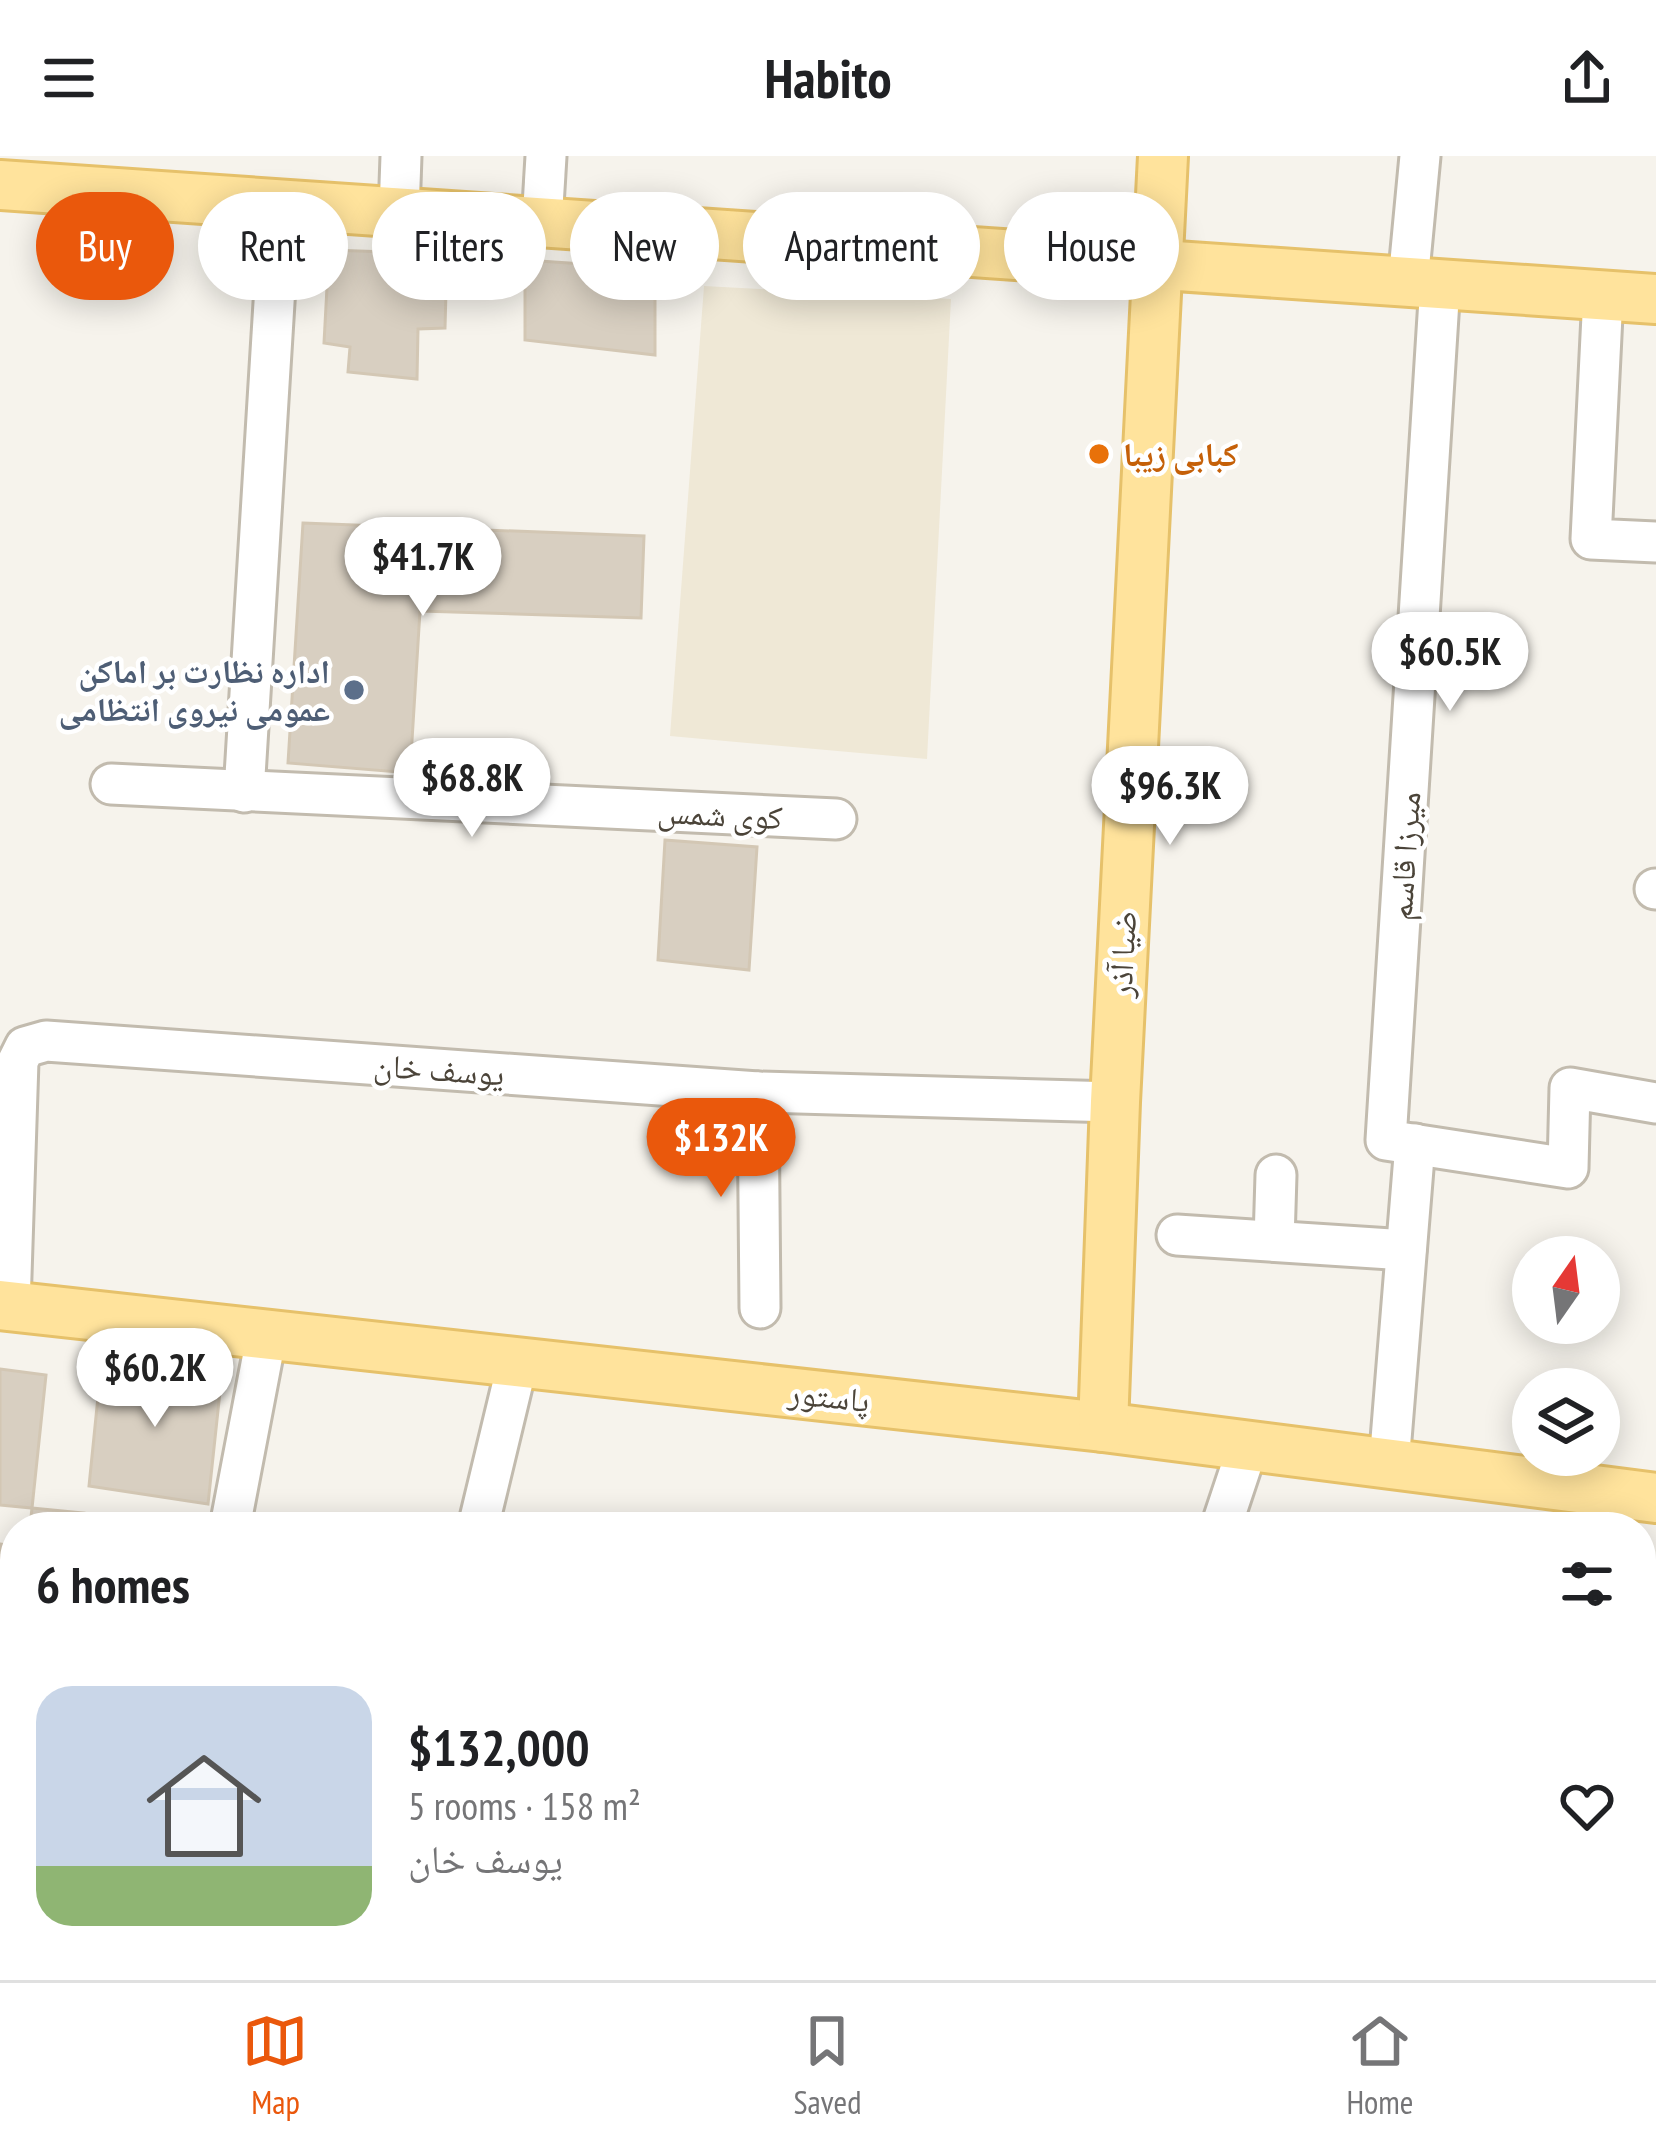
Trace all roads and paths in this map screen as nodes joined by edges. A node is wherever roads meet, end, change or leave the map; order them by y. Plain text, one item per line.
1 (401, 156) edge
2 (547, 156) edge
3 (1163, 156) edge
4 (1420, 156) edge
5 (69, 173) edge
6 (0, 185) edge
7 (399, 192) edge
8 (544, 192) edge
9 (1160, 192) edge
10 (198, 193) edge
11 (546, 224) edge
12 (1004, 256) edge
13 (1179, 268) edge
14 (1424, 283) junction
15 (1603, 296) junction
16 (1656, 299) edge
17 (274, 300) edge
18 (1153, 300) edge
19 (1656, 542) edge
20 (111, 784) dead end
21 (244, 792) junction
22 (836, 819) dead end
23 (758, 1092) junction
24 (1115, 1102) junction
25 (1656, 1103) edge
26 (1401, 1142) junction
27 (1276, 1175) dead end
28 (1177, 1235) dead end
29 (1274, 1241) junction
30 (1406, 1250) junction
31 (5, 1306) edge
32 (760, 1308) dead end
33 (267, 1333) junction
34 (518, 1361) junction
35 (1103, 1426) junction
36 (1248, 1446) junction
37 (1389, 1464) junction
38 (1656, 1498) edge
39 (233, 1512) edge
40 (482, 1512) edge
41 (1226, 1512) edge

1 - 7 street
2 - 8 street
3 - 9 main road, ضیا آذر
4 - 14 street, میرزا قاسم
5 - 6 main road
5 - 10 main road
11 - 12 main road
13 - 14 main road
14 - 15 main road
14 - 26 street, میرزا قاسم
15 - 16 main road
15 - 19 street
17 - 21 street
18 - 24 main road, ضیا آذر
20 - 21 street, کوی شمس
21 - 22 street, کوی شمس
23 - 24 street, یوسف خان
23 - 31 street, یوسف خان
23 - 32 street
24 - 35 main road, ضیا آذر
25 - 26 street
26 - 30 street, میرزا قاسم
27 - 29 street
28 - 29 street
29 - 30 street
30 - 37 street, میرزا قاسم
31 - 33 main road, پاستور
33 - 34 main road, پاستور
33 - 39 street
34 - 35 main road, پاستور
34 - 40 street
35 - 36 main road, پاستور
36 - 37 main road, پاستور
36 - 41 street
37 - 38 main road, پاستور

